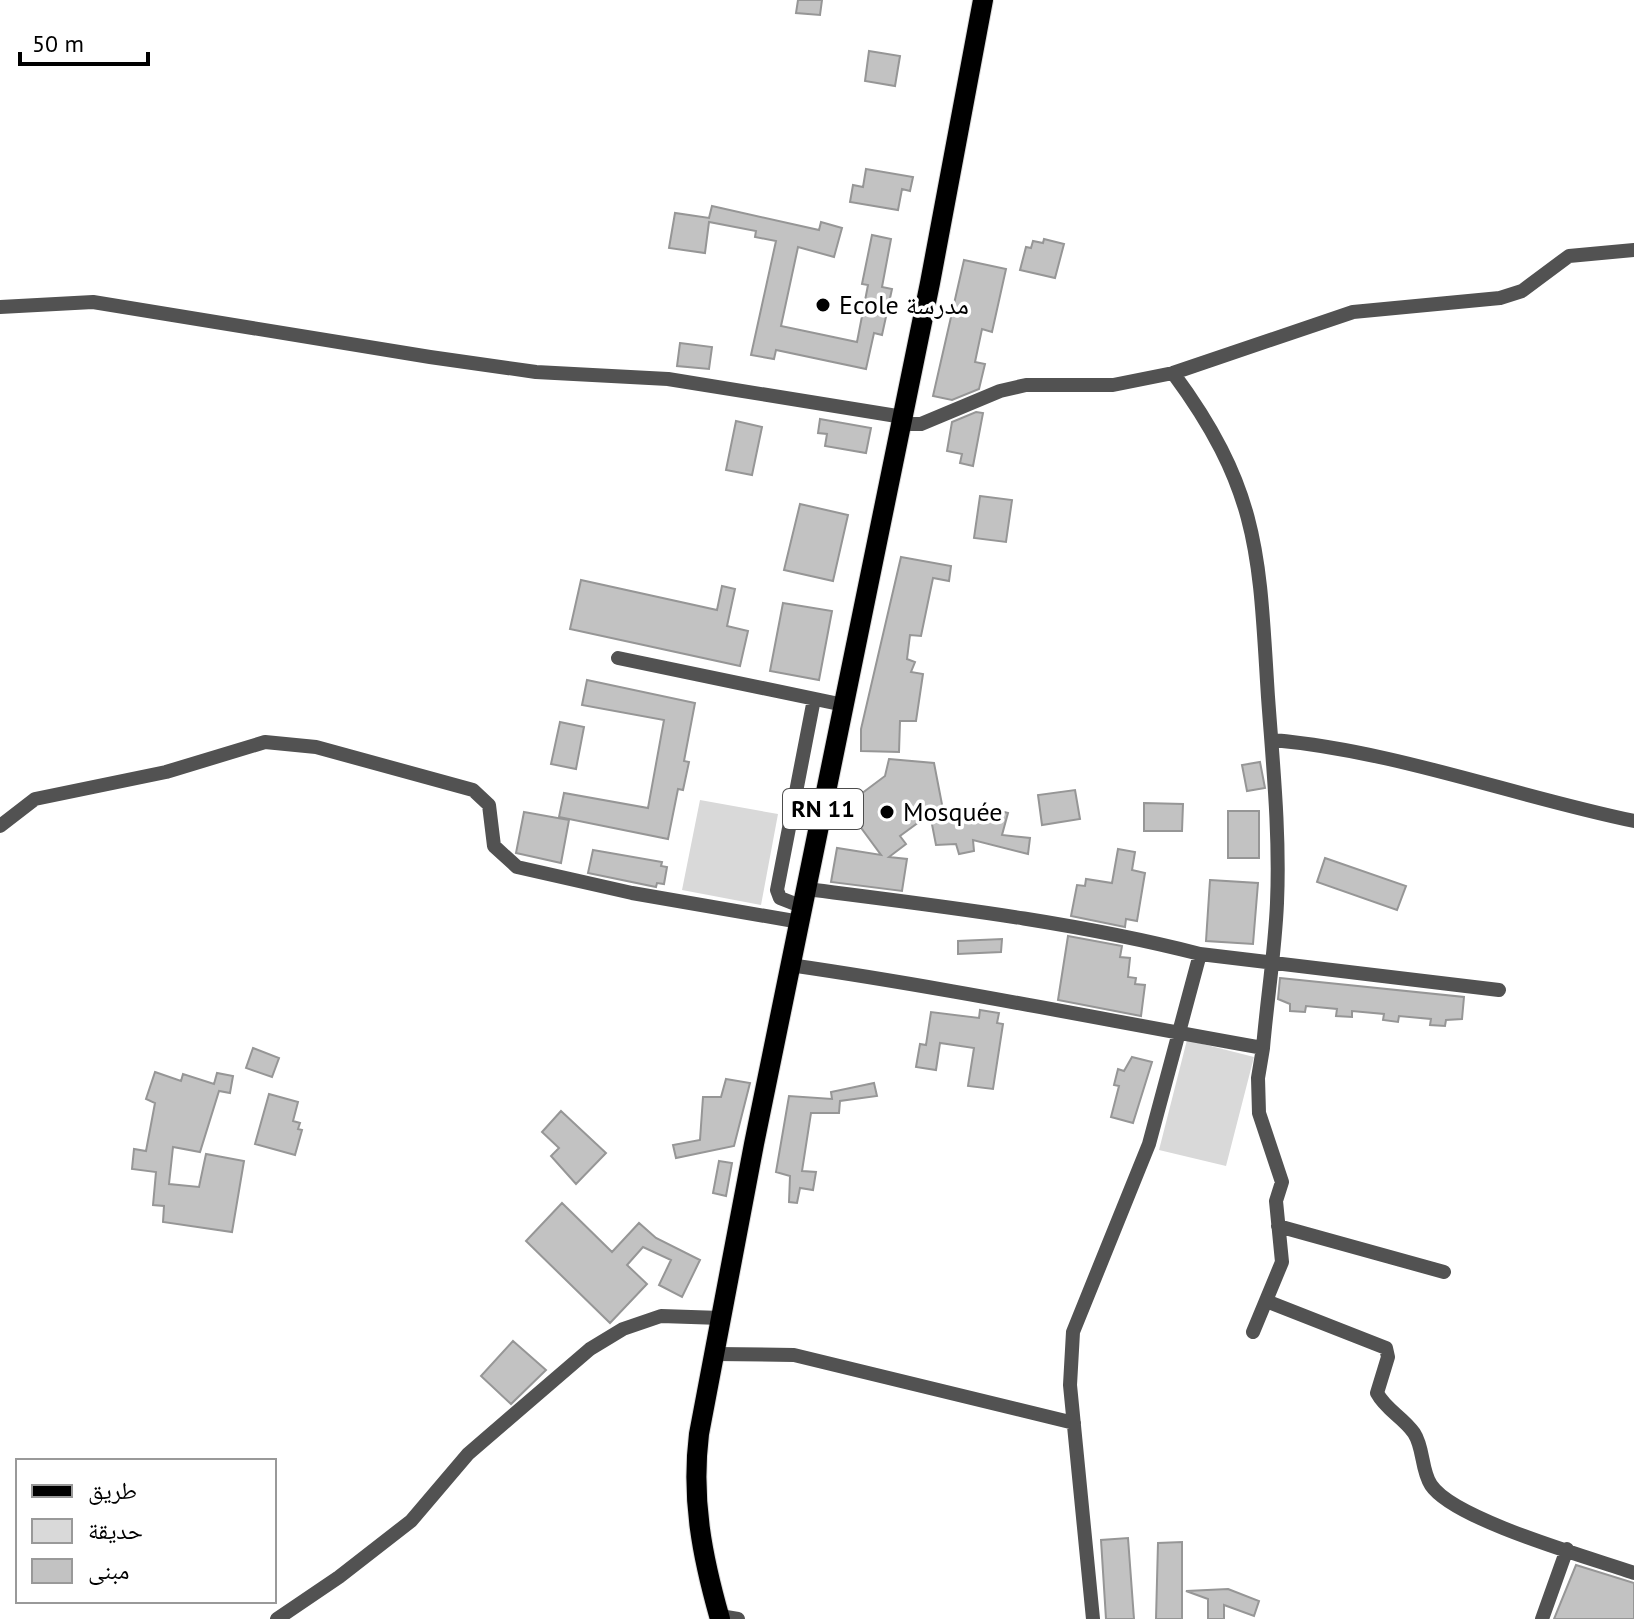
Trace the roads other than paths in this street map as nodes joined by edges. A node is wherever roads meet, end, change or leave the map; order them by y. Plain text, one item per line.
1 (983, 0) edge
2 (1634, 250) edge
3 (0, 307) edge
4 (1173, 373) junction
5 (902, 420) junction
6 (618, 658) dead end
7 (814, 699) junction
8 (844, 705) junction
9 (1273, 740) junction
10 (1634, 821) edge
11 (0, 826) edge
12 (803, 906) junction
13 (1200, 954) junction
14 (790, 965) junction
15 (1270, 965) junction
16 (1499, 990) dead end
17 (1181, 1033) junction
18 (1263, 1048) junction
19 (1278, 1226) junction
20 (1444, 1272) dead end
21 (1266, 1301) junction
22 (721, 1318) junction
23 (1253, 1332) dead end
24 (715, 1354) junction
25 (1074, 1423) junction
26 (1567, 1549) junction
27 (1634, 1573) edge
28 (726, 1618) edge
29 (277, 1619) edge
30 (1093, 1619) edge
31 (1542, 1619) edge

1 - 5 main road, RN 11
2 - 4 street
3 - 5 street
4 - 5 street
4 - 9 street
5 - 8 main road, RN 11
6 - 7 street
7 - 8 street
7 - 12 street
8 - 12 main road, RN 11
9 - 10 street
9 - 15 street
11 - 12 street
12 - 13 street
12 - 14 main road, RN 11
13 - 15 street
13 - 17 street
14 - 17 street
14 - 22 main road, RN 11
15 - 16 street
15 - 18 street
17 - 18 street
17 - 25 street
18 - 19 street
19 - 20 street
19 - 21 street
21 - 23 street
21 - 26 street
22 - 24 main road, RN 11
22 - 29 street
24 - 25 street
24 - 28 main road, RN 11
25 - 30 street
26 - 27 street
26 - 31 street

